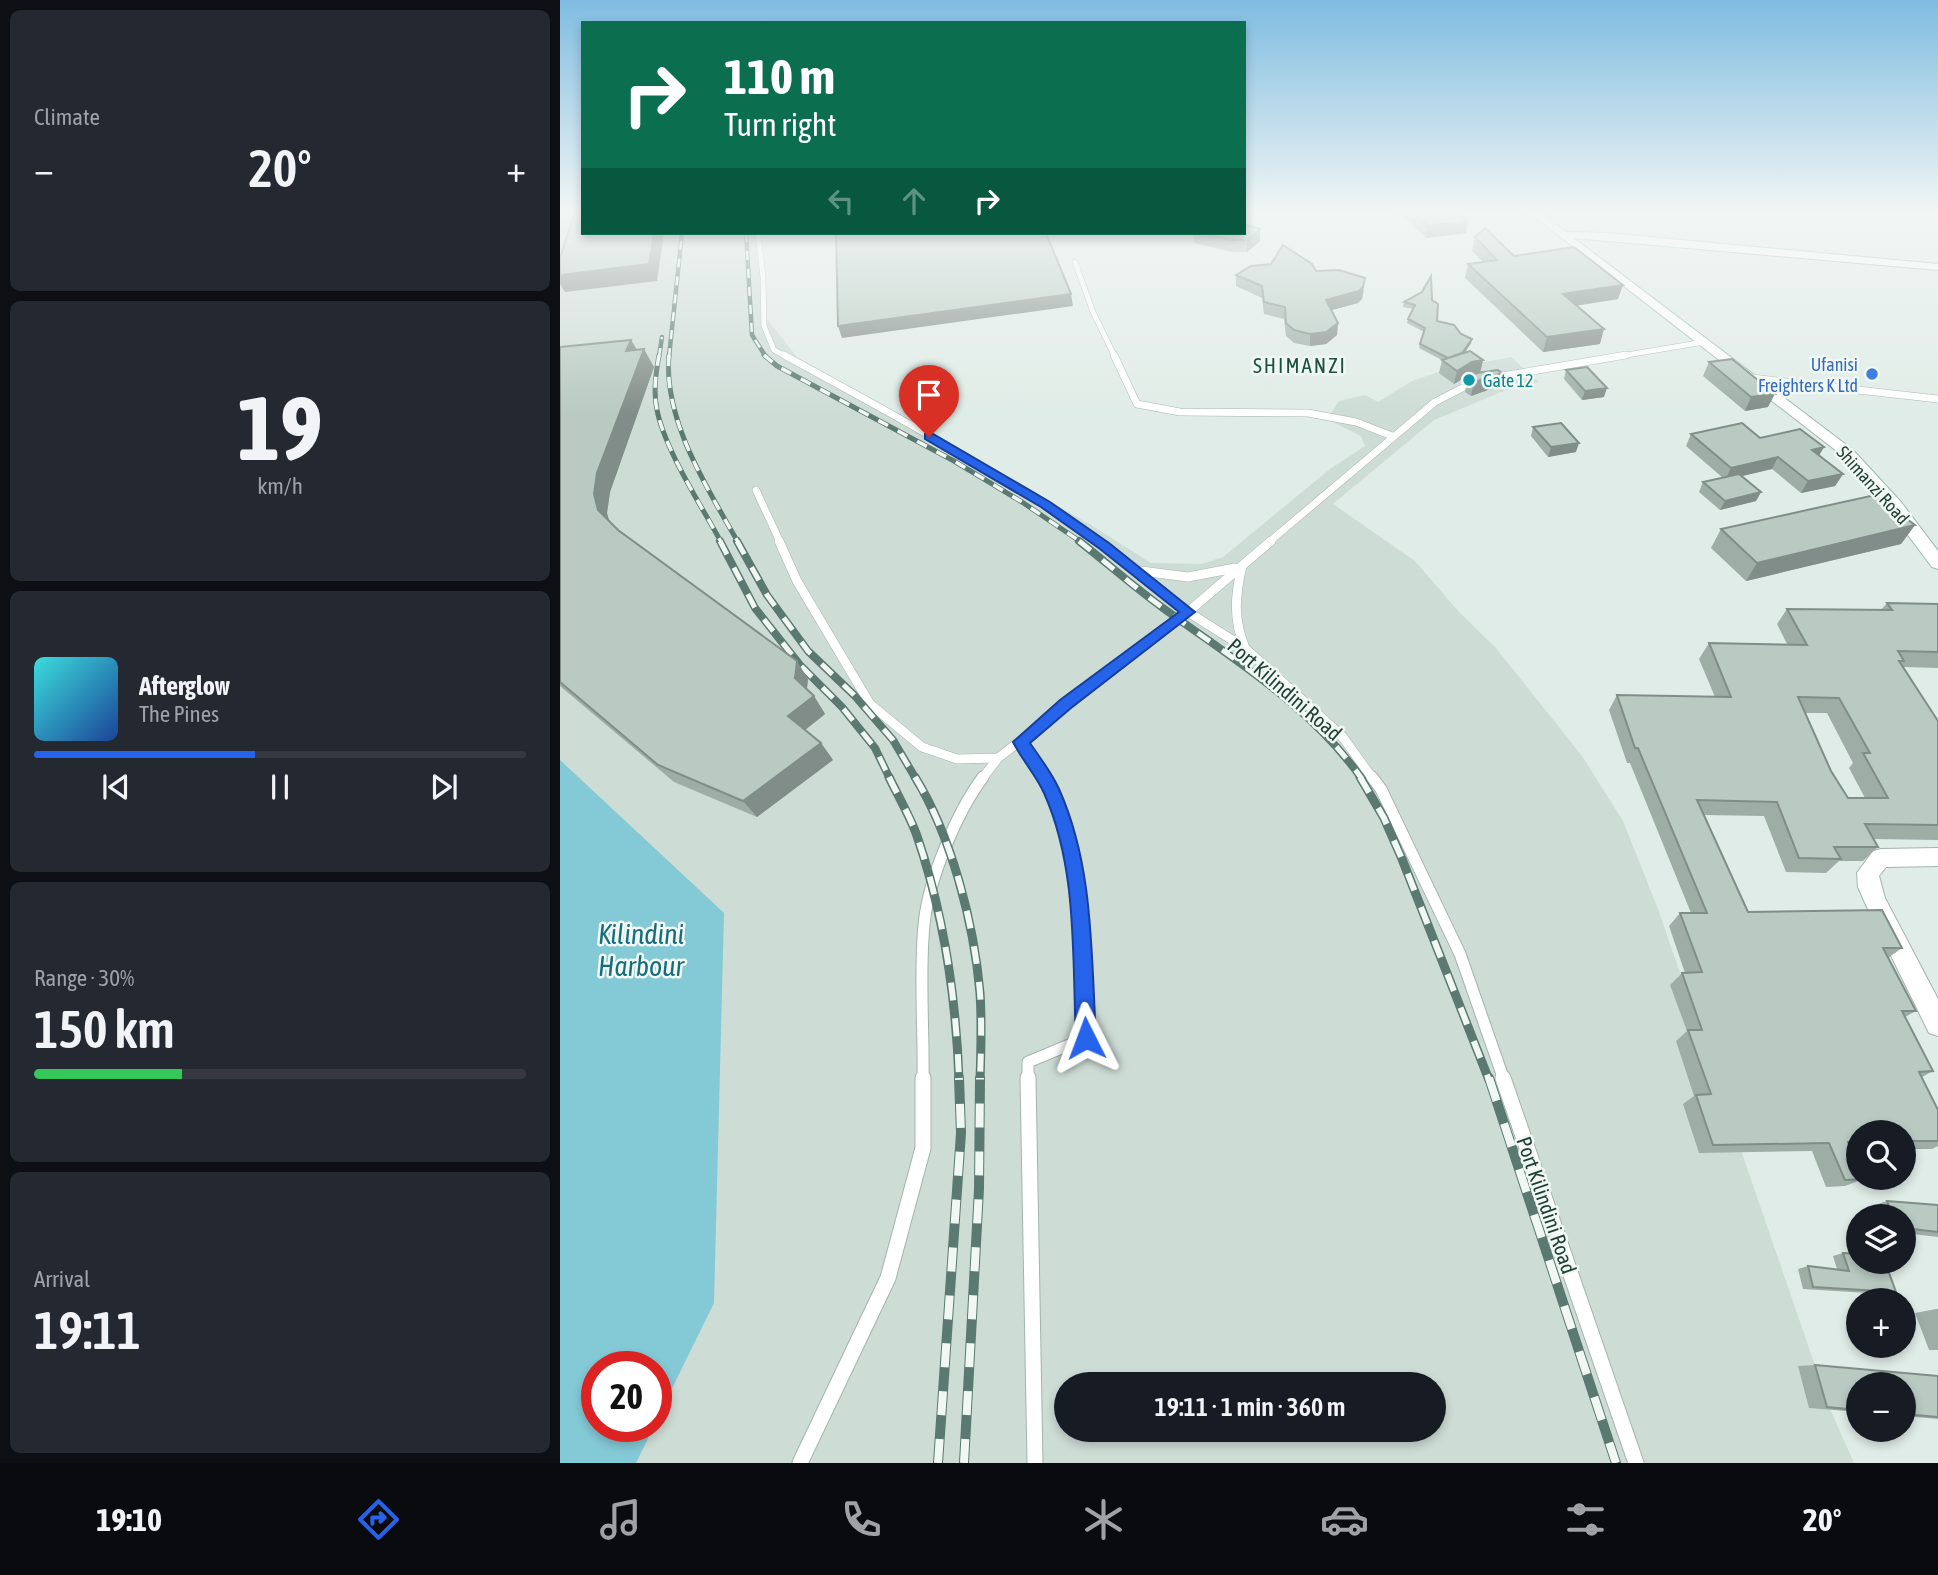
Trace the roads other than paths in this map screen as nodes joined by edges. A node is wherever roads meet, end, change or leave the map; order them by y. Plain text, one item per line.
1 (763, 279) edge
2 (1081, 279) edge
3 (1623, 279) edge
4 (1704, 342) junction
5 (1752, 378) junction
6 (1938, 399) edge
7 (1392, 436) junction
8 (756, 490) dead end
9 (1938, 563) edge
10 (1242, 565) junction
11 (1133, 569) junction
12 (1188, 612) junction
13 (1245, 649) junction
14 (1021, 742) junction
15 (998, 758) junction
16 (1938, 857) edge
17 (1938, 1024) edge
18 (800, 1463) edge
19 (1035, 1463) edge
20 (1636, 1463) edge

1 - 11 lane, Port Kilindini Road
2 - 7 lane
3 - 4 main road, Shimanzi Road
4 - 5 main road, Shimanzi Road
4 - 7 lane
5 - 6 lane
5 - 9 main road, Shimanzi Road
7 - 10 lane
8 - 15 lane
10 - 11 lane
10 - 12 lane
10 - 13 lane
11 - 12 lane, Port Kilindini Road
12 - 13 lane, Port Kilindini Road
12 - 14 lane
13 - 20 lane, Port Kilindini Road
14 - 15 lane
14 - 19 lane
15 - 18 lane
16 - 17 street

